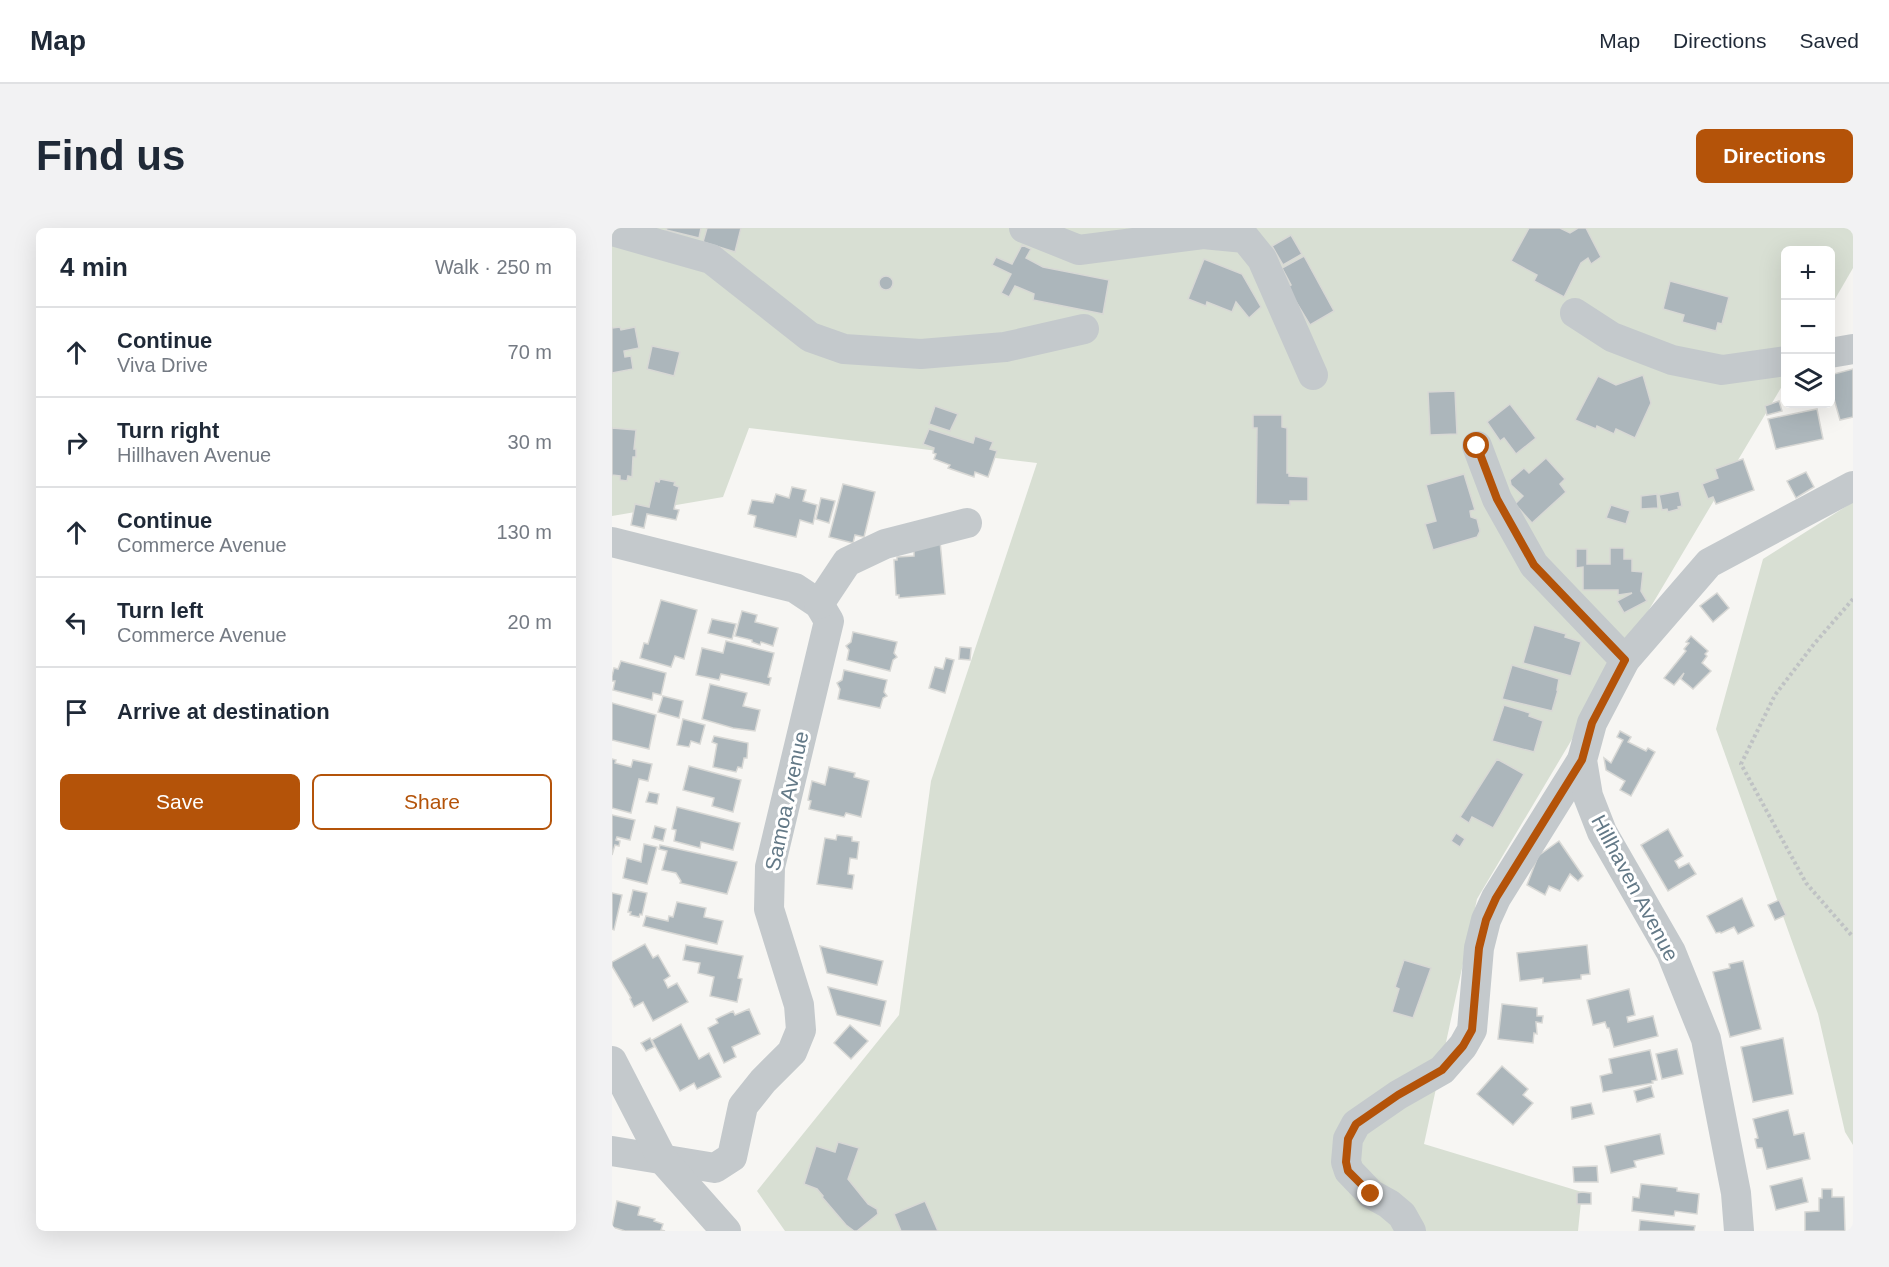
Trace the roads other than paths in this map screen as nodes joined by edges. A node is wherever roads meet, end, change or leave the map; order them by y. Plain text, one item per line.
1 (1024, 228) edge
2 (612, 231) edge
3 (1575, 313) dead end
4 (1084, 329) dead end
5 (1853, 349) edge
6 (1835, 352) edge
7 (1781, 362) edge
8 (1313, 375) dead end
9 (1477, 446) dead end
10 (1853, 486) edge
11 (967, 523) dead end
12 (612, 542) edge
13 (819, 604) junction
14 (1625, 660) junction
15 (1582, 760) junction
16 (612, 1061) edge
17 (612, 1151) edge
18 (663, 1160) junction
19 (726, 1231) edge
20 (1411, 1231) edge
21 (1739, 1231) edge

1 - 8 street
2 - 4 street
3 - 7 street
5 - 6 street
9 - 14 street
10 - 14 street, Hillhaven Avenue
11 - 13 street
12 - 13 street
13 - 18 street, Samoa Avenue
14 - 15 street, Hillhaven Avenue
15 - 20 street
15 - 21 street, Hillhaven Avenue
16 - 18 street
17 - 18 street, Samoa Avenue
18 - 19 street

